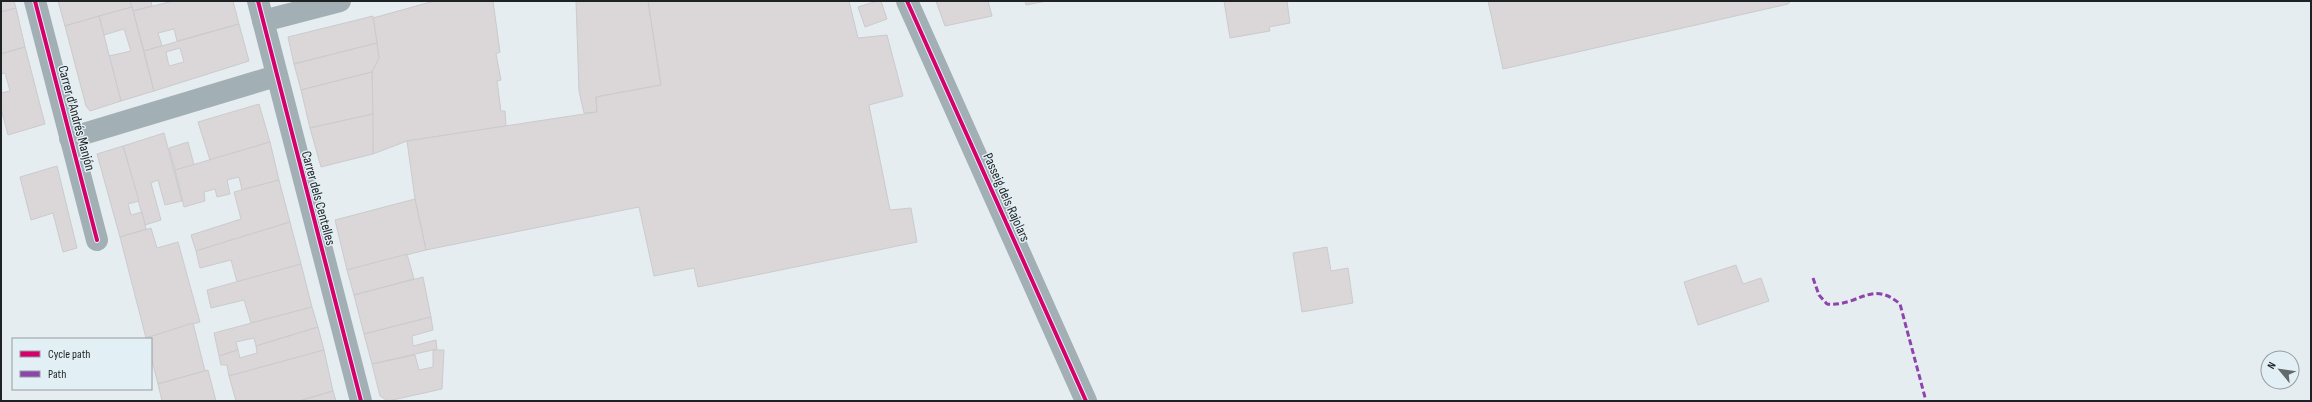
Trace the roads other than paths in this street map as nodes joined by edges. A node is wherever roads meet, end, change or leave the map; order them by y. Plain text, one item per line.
1 (35, 1) edge
2 (340, 1) edge
3 (907, 1) edge
4 (261, 11) edge
5 (276, 76) junction
6 (70, 138) junction
7 (97, 240) dead end
8 (361, 401) edge
9 (1086, 401) edge

1 - 6 street, Carrer d'Andrés Manjón
2 - 4 street
3 - 9 street, Passeig dels Rajolars
4 - 5 street, Carrer dels Centelles
5 - 6 street, Carrer d'Andrés Manjón
5 - 8 street, Carrer dels Centelles
6 - 7 street, Carrer d'Andrés Manjón

